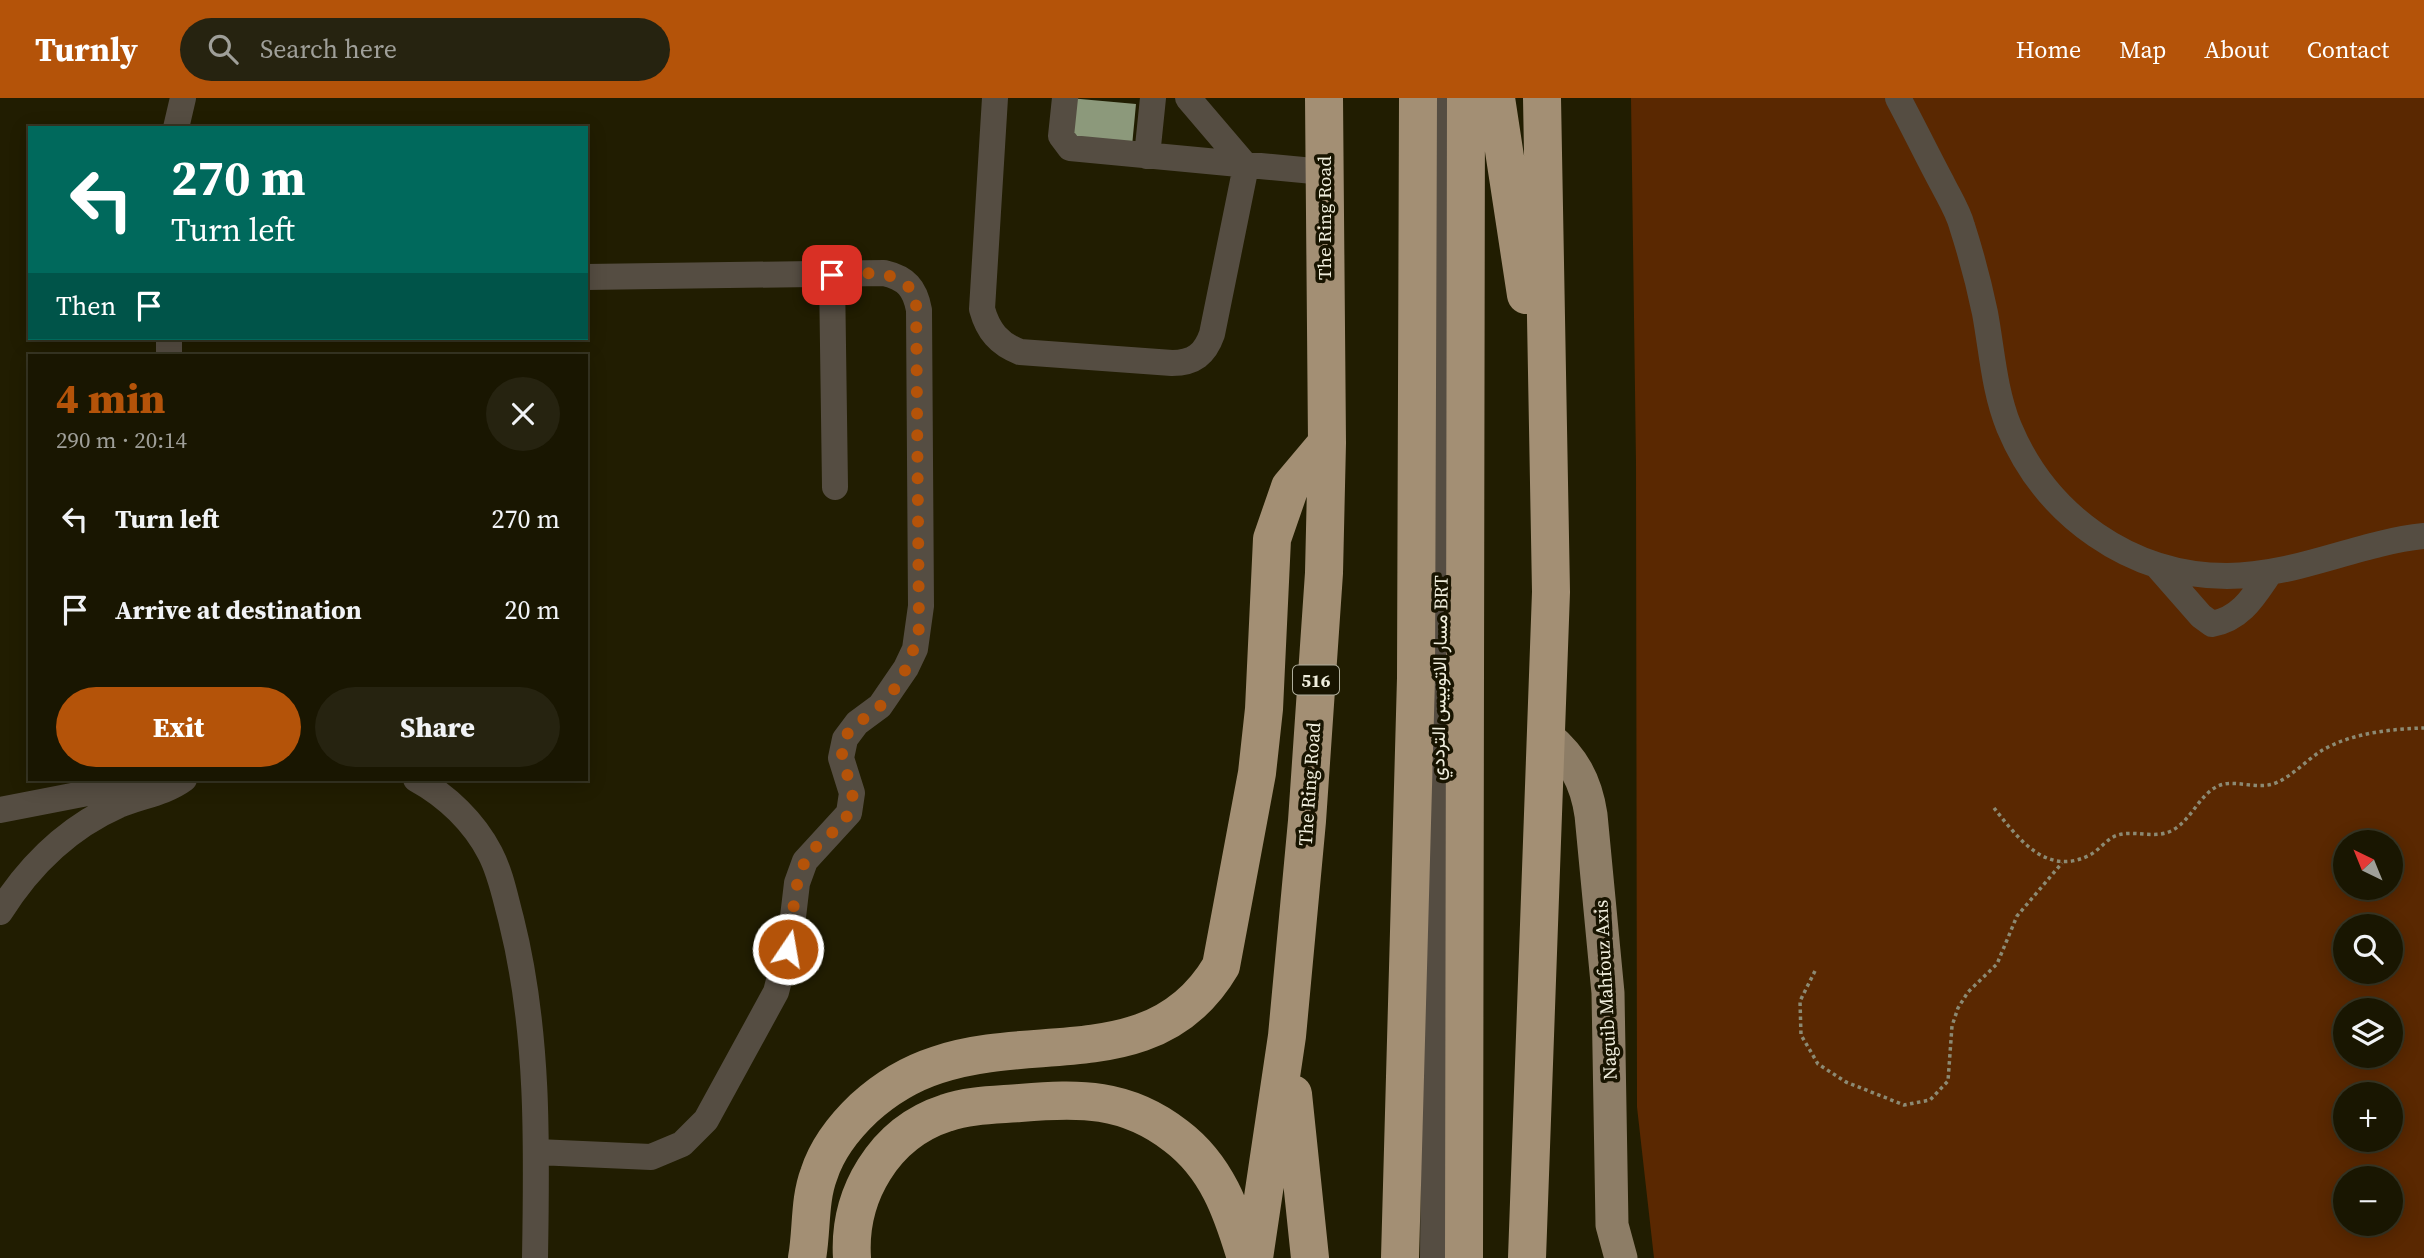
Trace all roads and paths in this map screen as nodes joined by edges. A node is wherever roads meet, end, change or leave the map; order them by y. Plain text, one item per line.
1 (183, 98) edge
2 (995, 98) edge
3 (1065, 98) edge
4 (1153, 98) edge
5 (1188, 98) edge
6 (1324, 98) edge
7 (1418, 98) edge
8 (1443, 98) edge
9 (1466, 98) edge
10 (1496, 98) edge
11 (1542, 98) edge
12 (1898, 98) edge
13 (176, 126) edge
14 (1147, 156) junction
15 (1246, 166) junction
16 (1324, 172) junction
17 (832, 275) junction
18 (588, 277) edge
19 (1546, 393) junction
20 (1327, 443) junction
21 (835, 486) dead end
22 (2424, 536) edge
23 (2158, 567) junction
24 (2269, 574) junction
25 (2424, 728) edge
26 (1547, 736) junction
27 (152, 781) edge
28 (180, 781) edge
29 (419, 781) edge
30 (1994, 808) dead end
31 (0, 810) edge
32 (2062, 863) junction
33 (0, 912) edge
34 (1815, 971) dead end
35 (1287, 1036) junction
36 (537, 1152) junction
37 (535, 1258) edge
38 (807, 1258) edge
39 (852, 1258) edge
40 (1246, 1258) edge
41 (1254, 1258) edge
42 (1310, 1258) edge
43 (1399, 1258) edge
44 (1433, 1258) edge
45 (1464, 1258) edge
46 (1527, 1258) edge
47 (1621, 1258) edge

1 - 13 street
2 - 15 street
3 - 14 street
4 - 14 street
5 - 15 street
6 - 16 highway, The Ring Road / 516
7 - 43 highway
8 - 44 street, مسار الاتوبيس الترددي BRT
9 - 45 highway
10 - 19 highway
11 - 19 highway
12 - 23 street
14 - 15 street
15 - 16 street
16 - 20 highway, The Ring Road / 516
17 - 18 street
17 - 21 street
17 - 36 street
19 - 26 highway
20 - 35 highway, The Ring Road / 516
20 - 38 highway
22 - 24 street
23 - 24 street
23 - 24 street
25 - 32 path
26 - 46 highway
26 - 47 main road, Naguib Mahfouz Axis
27 - 31 street
28 - 33 street
29 - 36 street
30 - 32 path
32 - 34 path
35 - 41 highway, The Ring Road / 516
35 - 42 highway
36 - 37 street
39 - 40 highway

